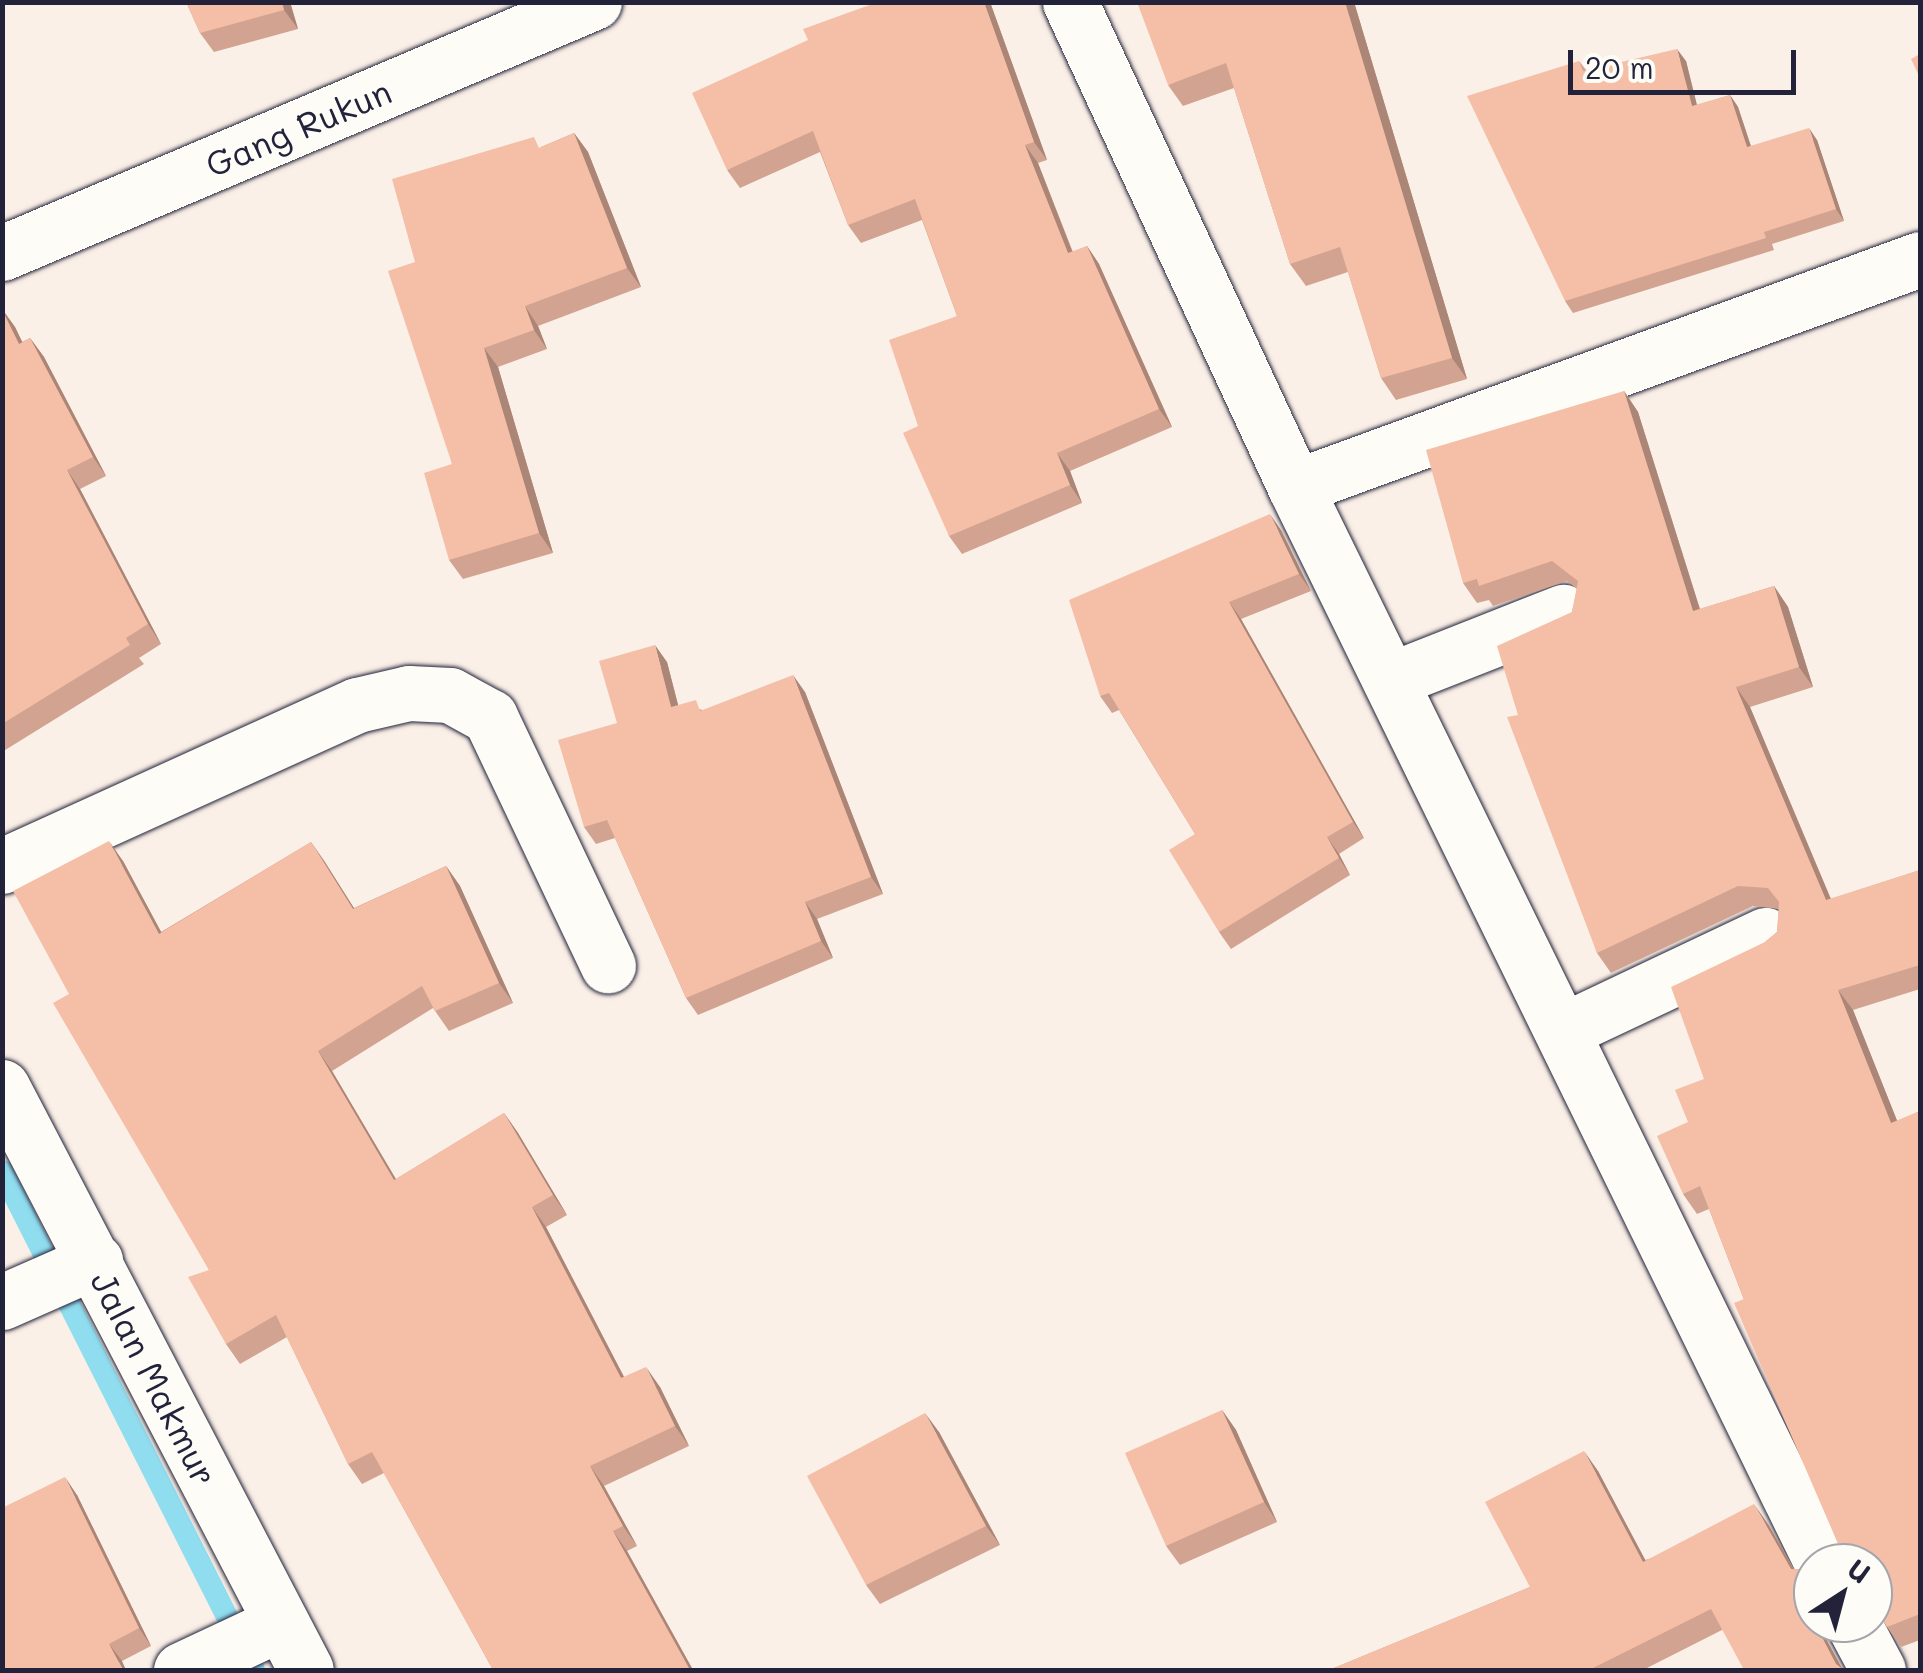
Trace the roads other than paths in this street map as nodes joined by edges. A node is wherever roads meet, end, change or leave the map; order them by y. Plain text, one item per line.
1 (594, 2) edge
2 (1070, 2) edge
3 (2, 252) edge
4 (1920, 260) edge
5 (1295, 487) junction
6 (1564, 612) edge
7 (1390, 680) junction
8 (2, 866) edge
9 (1765, 934) dead end
10 (608, 966) dead end
11 (1562, 1032) junction
12 (2, 1087) edge
13 (50, 1281) edge
14 (1812, 1543) edge
15 (1864, 1643) edge
16 (237, 1644) edge
17 (306, 1670) edge
18 (1878, 1670) edge

1 - 3 street, Gang Rukun
2 - 5 street
4 - 5 street
5 - 7 street
6 - 7 street
7 - 11 street
8 - 10 street
9 - 11 street
11 - 14 street
12 - 13 street, Jalan Makmur
13 - 16 street, Jalan Makmur
15 - 18 street
16 - 17 street, Jalan Makmur

